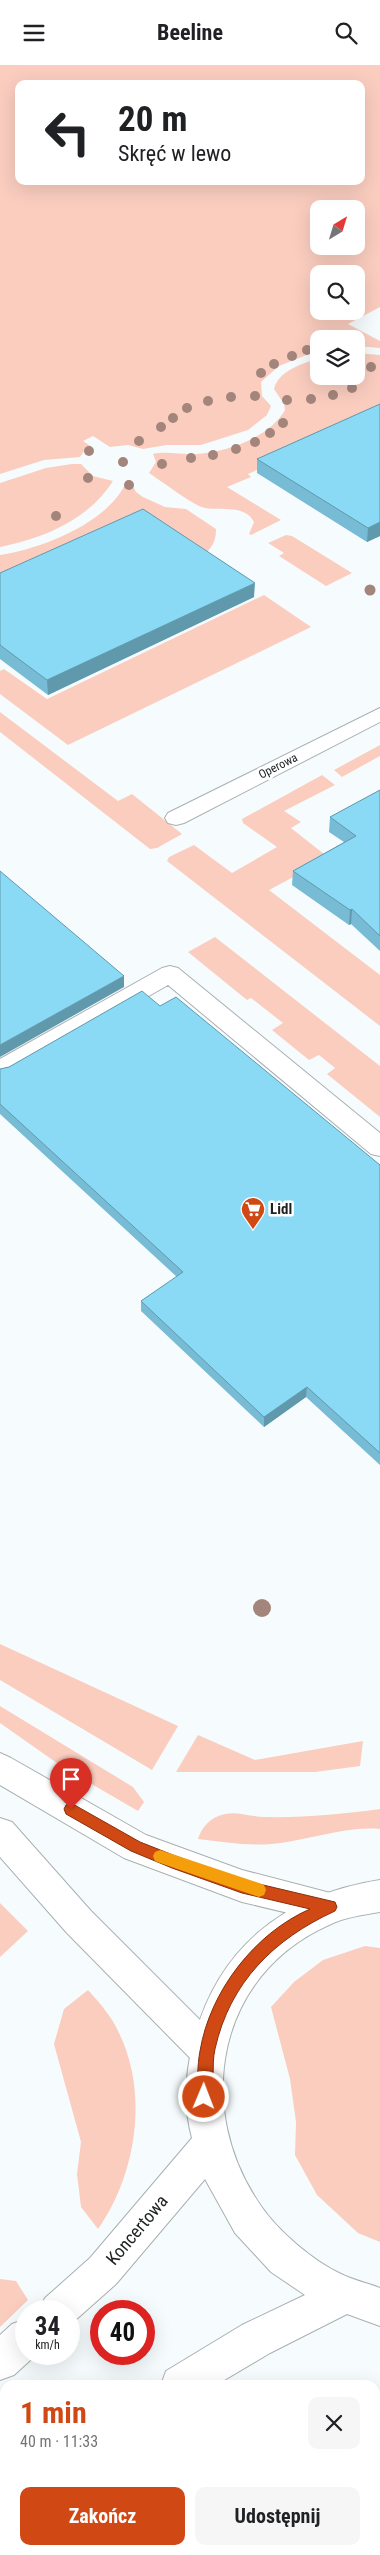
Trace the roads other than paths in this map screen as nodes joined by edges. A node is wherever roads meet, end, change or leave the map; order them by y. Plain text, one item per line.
1 (380, 714) edge
2 (176, 818) dead end
3 (0, 1070) edge
4 (380, 1147) edge
5 (0, 1768) edge
6 (0, 1833) edge
7 (380, 1896) edge
8 (330, 1907) junction
9 (207, 2051) junction
10 (211, 2144) junction
11 (342, 2296) junction
12 (70, 2300) edge
13 (380, 2307) edge
14 (15, 2348) edge
15 (0, 2361) edge
16 (188, 2380) edge

1 - 2 street, Operowa
3 - 4 street
5 - 8 street
6 - 9 street
7 - 8 street
8 - 9 street
9 - 10 street
10 - 11 street
10 - 12 street, Koncertowa
11 - 13 street
11 - 16 street
14 - 15 street

